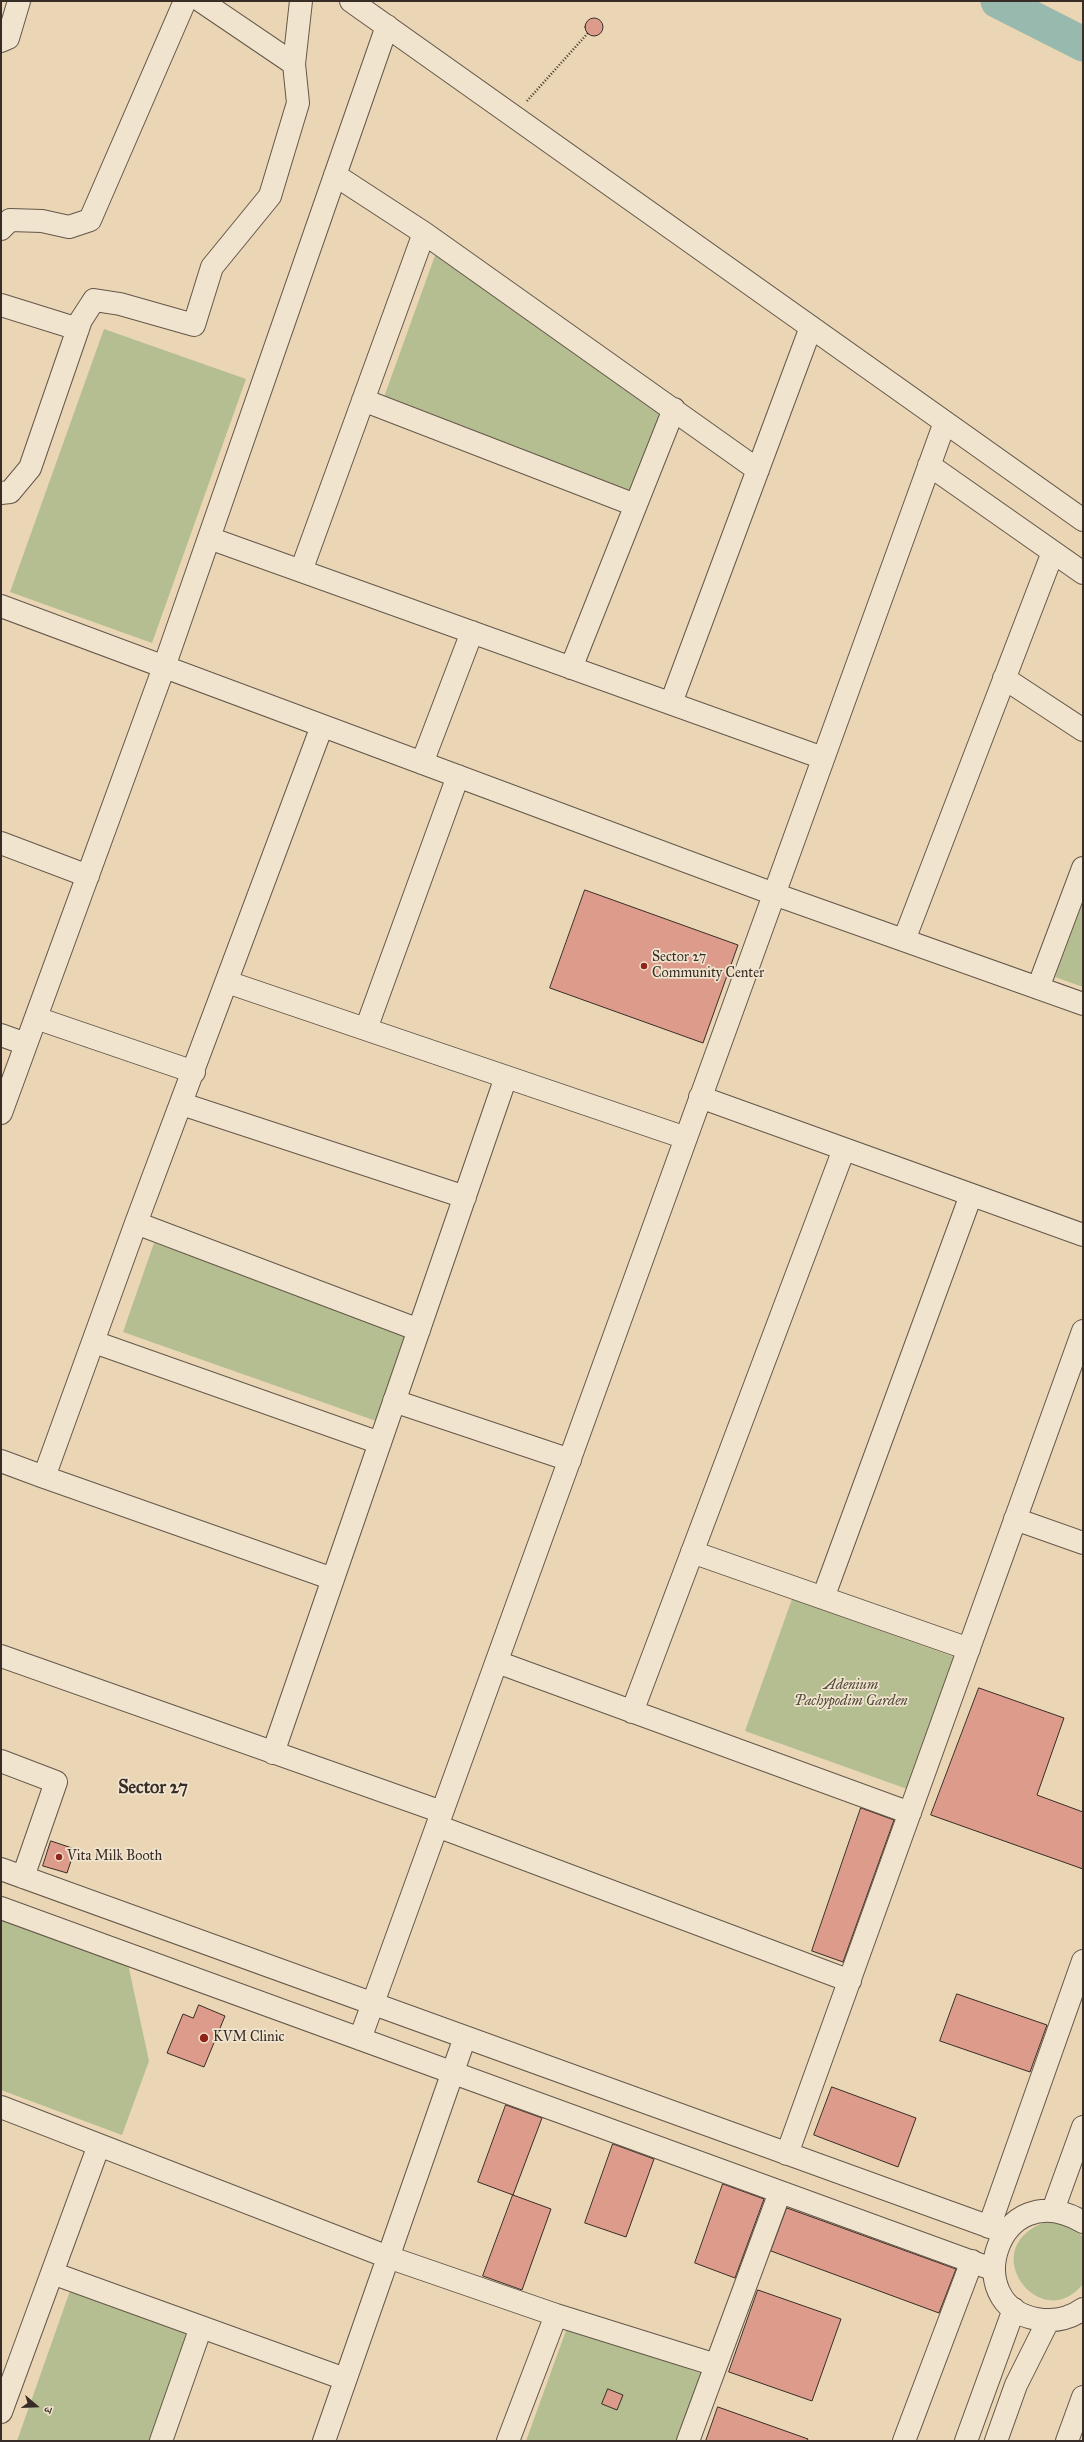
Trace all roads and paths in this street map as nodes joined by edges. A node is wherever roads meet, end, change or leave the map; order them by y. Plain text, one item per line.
1 (19, 1) edge
2 (185, 1) edge
3 (201, 1) edge
4 (301, 1) edge
5 (351, 1) edge
6 (387, 26) junction
7 (588, 33) dead end
8 (1, 41) edge
9 (294, 64) junction
10 (514, 116) junction
11 (335, 175) junction
12 (1, 229) edge
13 (424, 233) junction
14 (1, 305) edge
15 (811, 327) junction
16 (78, 329) junction
17 (363, 400) junction
18 (674, 409) junction
19 (945, 422) junction
20 (929, 465) junction
21 (758, 470) junction
22 (1, 494) edge
23 (635, 505) junction
24 (1083, 520) edge
25 (209, 538) junction
26 (1053, 552) junction
27 (302, 571) junction
28 (1083, 573) edge
29 (1, 606) edge
30 (472, 632) junction
31 (164, 667) junction
32 (571, 668) junction
33 (1004, 678) junction
34 (671, 703) junction
35 (322, 726) junction
36 (1083, 730) edge
37 (823, 758) junction
38 (422, 763) junction
39 (458, 776) junction
40 (1, 844) edge
41 (1083, 868) edge
42 (88, 876) junction
43 (774, 894) junction
44 (904, 940) junction
45 (227, 982) junction
46 (1038, 988) junction
47 (1083, 1004) edge
48 (36, 1018) junction
49 (366, 1029) junction
50 (1, 1035) edge
51 (26, 1044) junction
52 (194, 1072) junction
53 (506, 1077) junction
54 (700, 1097) junction
55 (182, 1104) junction
56 (1, 1113) edge
57 (686, 1138) junction
58 (844, 1149) junction
59 (971, 1195) junction
60 (465, 1197) junction
61 (136, 1223) junction
62 (1083, 1235) edge
63 (419, 1330) junction
64 (1083, 1331) edge
65 (94, 1342) junction
66 (394, 1401) junction
67 (380, 1443) junction
68 (570, 1460) junction
69 (1, 1462) edge
70 (44, 1477) junction
71 (1016, 1519) junction
72 (1083, 1543) edge
73 (692, 1552) junction
74 (333, 1579) junction
75 (823, 1598) junction
76 (969, 1649) junction
77 (1, 1656) edge
78 (497, 1662) junction
79 (632, 1712) junction
80 (274, 1752) junction
81 (1, 1761) edge
82 (910, 1814) junction
83 (440, 1819) junction
84 (1, 1869) edge
85 (23, 1877) junction
86 (1, 1908) edge
87 (1083, 1961) edge
88 (850, 1980) junction
89 (373, 2004) junction
90 (465, 2037) junction
91 (360, 2039) junction
92 (452, 2073) junction
93 (3, 2112) edge
94 (1083, 2127) edge
95 (99, 2145) junction
96 (787, 2154) junction
97 (780, 2192) junction
98 (1053, 2210) junction
99 (1083, 2222) edge
100 (997, 2229) junction
101 (388, 2257) junction
102 (972, 2261) junction
103 (994, 2272) junction
104 (52, 2273) junction
105 (1014, 2309) junction
106 (1083, 2309) edge
107 (556, 2315) junction
108 (1048, 2321) junction
109 (201, 2327) junction
110 (716, 2365) junction
111 (345, 2380) junction
112 (1083, 2397) edge
113 (1, 2412) edge
114 (161, 2441) edge
115 (324, 2441) edge
116 (508, 2441) edge
117 (688, 2441) edge
118 (904, 2441) edge
119 (966, 2441) edge
120 (996, 2441) edge
121 (1067, 2441) edge

1 - 8 street
2 - 12 street
3 - 9 street
4 - 9 street
5 - 6 street
6 - 10 street
6 - 11 street
7 - 10 path
9 - 16 street
10 - 15 street
11 - 13 street
11 - 25 street
13 - 17 street
13 - 18 street
14 - 16 street
15 - 19 street
15 - 21 street
16 - 22 street
17 - 23 street
17 - 27 street
18 - 21 street
18 - 23 street
19 - 20 street
19 - 24 street
20 - 26 street
20 - 37 street
21 - 34 street
23 - 32 street
25 - 27 street
25 - 31 street
26 - 28 street
26 - 33 street
27 - 30 street
29 - 31 street
30 - 32 street
30 - 38 street
31 - 35 street
31 - 42 street
32 - 34 street
33 - 36 street
33 - 44 street
34 - 37 street
35 - 38 street
35 - 45 street
37 - 43 street
38 - 39 street
39 - 43 street
39 - 49 street
40 - 42 street
41 - 46 street
42 - 48 street
43 - 44 street
43 - 54 street
44 - 46 street
45 - 49 street
45 - 52 street
46 - 47 street
48 - 51 street
48 - 52 street
49 - 53 street
50 - 51 street
51 - 56 street
52 - 55 street
53 - 57 street
53 - 60 street
54 - 57 street
54 - 58 street
55 - 60 street
55 - 61 street
57 - 68 street
58 - 59 street
58 - 73 street
59 - 62 street
59 - 75 street
60 - 63 street
61 - 63 street
61 - 65 street
63 - 66 street
64 - 71 street
65 - 67 street
65 - 70 street
66 - 67 street
66 - 68 street
67 - 74 street
68 - 78 street
69 - 70 street
70 - 74 street
71 - 72 street
71 - 76 street
73 - 75 street
73 - 79 street
74 - 80 street
75 - 76 street
76 - 82 street
77 - 80 street
78 - 79 street
78 - 83 street
79 - 82 street
80 - 83 street
81 - 85 street
82 - 88 street
83 - 88 street
83 - 89 street
84 - 85 street
85 - 89 street
86 - 91 street
87 - 100 street
88 - 96 street
89 - 90 street
89 - 91 street
90 - 92 street
90 - 96 street
91 - 92 street
92 - 97 street
92 - 101 street
93 - 95 street
94 - 98 street
95 - 101 street
95 - 104 street
96 - 100 street
97 - 102 street
97 - 110 street
98 - 99 street
98 - 100 street
100 - 103 street
101 - 107 street
101 - 111 street
102 - 103 street
102 - 118 street
103 - 105 street
104 - 109 street
104 - 113 street
105 - 108 street
105 - 119 street
106 - 108 street
107 - 110 street
107 - 116 street
108 - 120 street
109 - 111 street
109 - 114 street
110 - 117 street
111 - 115 street
112 - 121 street

